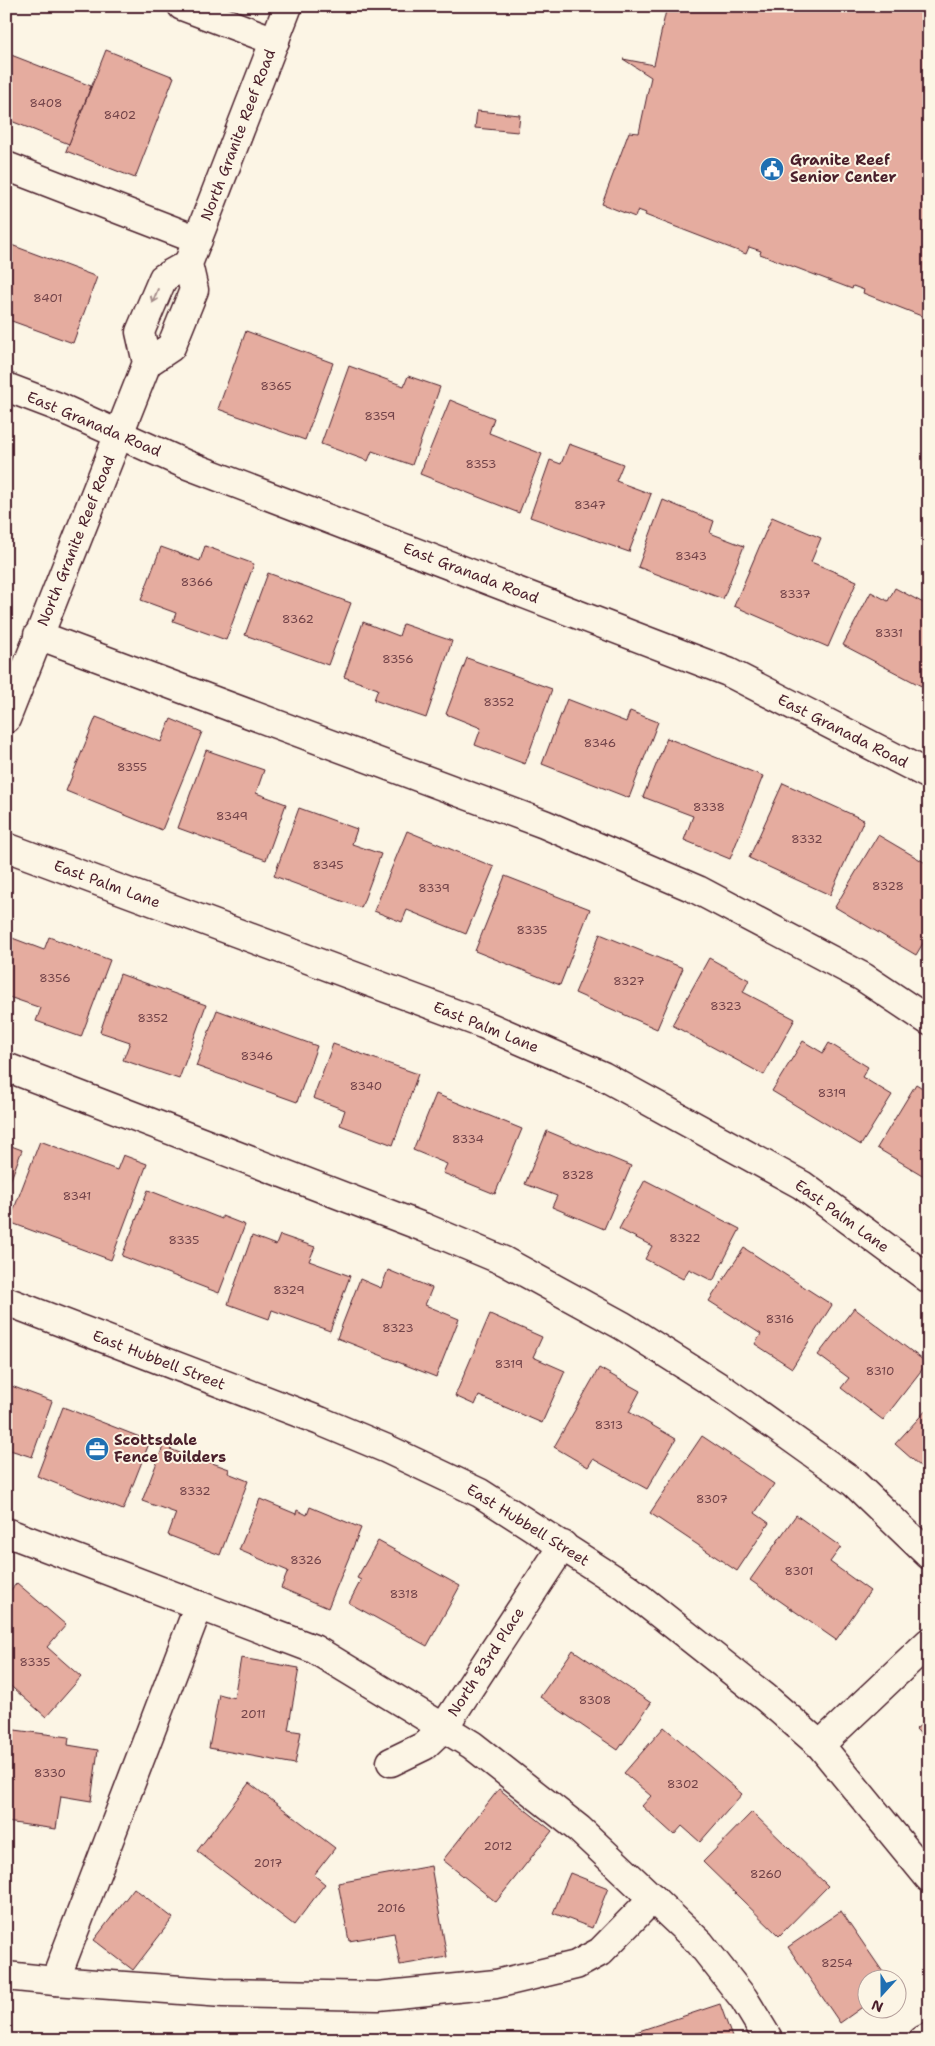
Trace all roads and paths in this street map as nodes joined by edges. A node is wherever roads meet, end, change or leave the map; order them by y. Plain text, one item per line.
1 (182, 6) edge
2 (288, 6) edge
3 (275, 41) junction
4 (6, 166) edge
5 (193, 252) junction
6 (6, 387) edge
7 (119, 434) junction
8 (38, 635) junction
9 (6, 719) edge
10 (929, 774) edge
11 (6, 847) edge
12 (929, 1021) edge
13 (6, 1067) edge
14 (929, 1279) edge
15 (6, 1301) edge
16 (6, 1532) edge
17 (563, 1545) junction
18 (929, 1555) edge
19 (199, 1605) junction
20 (929, 1642) edge
21 (444, 1727) junction
22 (820, 1745) junction
23 (391, 1762) dead end
24 (929, 1878) edge
25 (653, 1898) junction
26 (6, 1976) edge
27 (55, 1982) junction
28 (929, 2037) edge
29 (769, 2040) edge
30 (924, 2040) edge

1 - 3 street
2 - 3 street, North Granite Reef Road
3 - 5 street, North Granite Reef Road
4 - 5 street
5 - 7 street, North Granite Reef Road
6 - 7 street, East Granada Road
7 - 8 street, North Granite Reef Road
7 - 10 street, East Granada Road
8 - 9 street, North Granite Reef Road
8 - 12 street
11 - 14 street, East Palm Lane
13 - 18 street
15 - 17 street, East Hubbell Street
16 - 19 street
17 - 21 street, North 83rd Place
17 - 22 street, East Hubbell Street
19 - 21 street
19 - 27 street
20 - 22 street
21 - 23 street, North 83rd Place
21 - 25 street
22 - 24 street, East Hubbell Street
25 - 27 street
25 - 29 street
26 - 27 street
28 - 30 street

